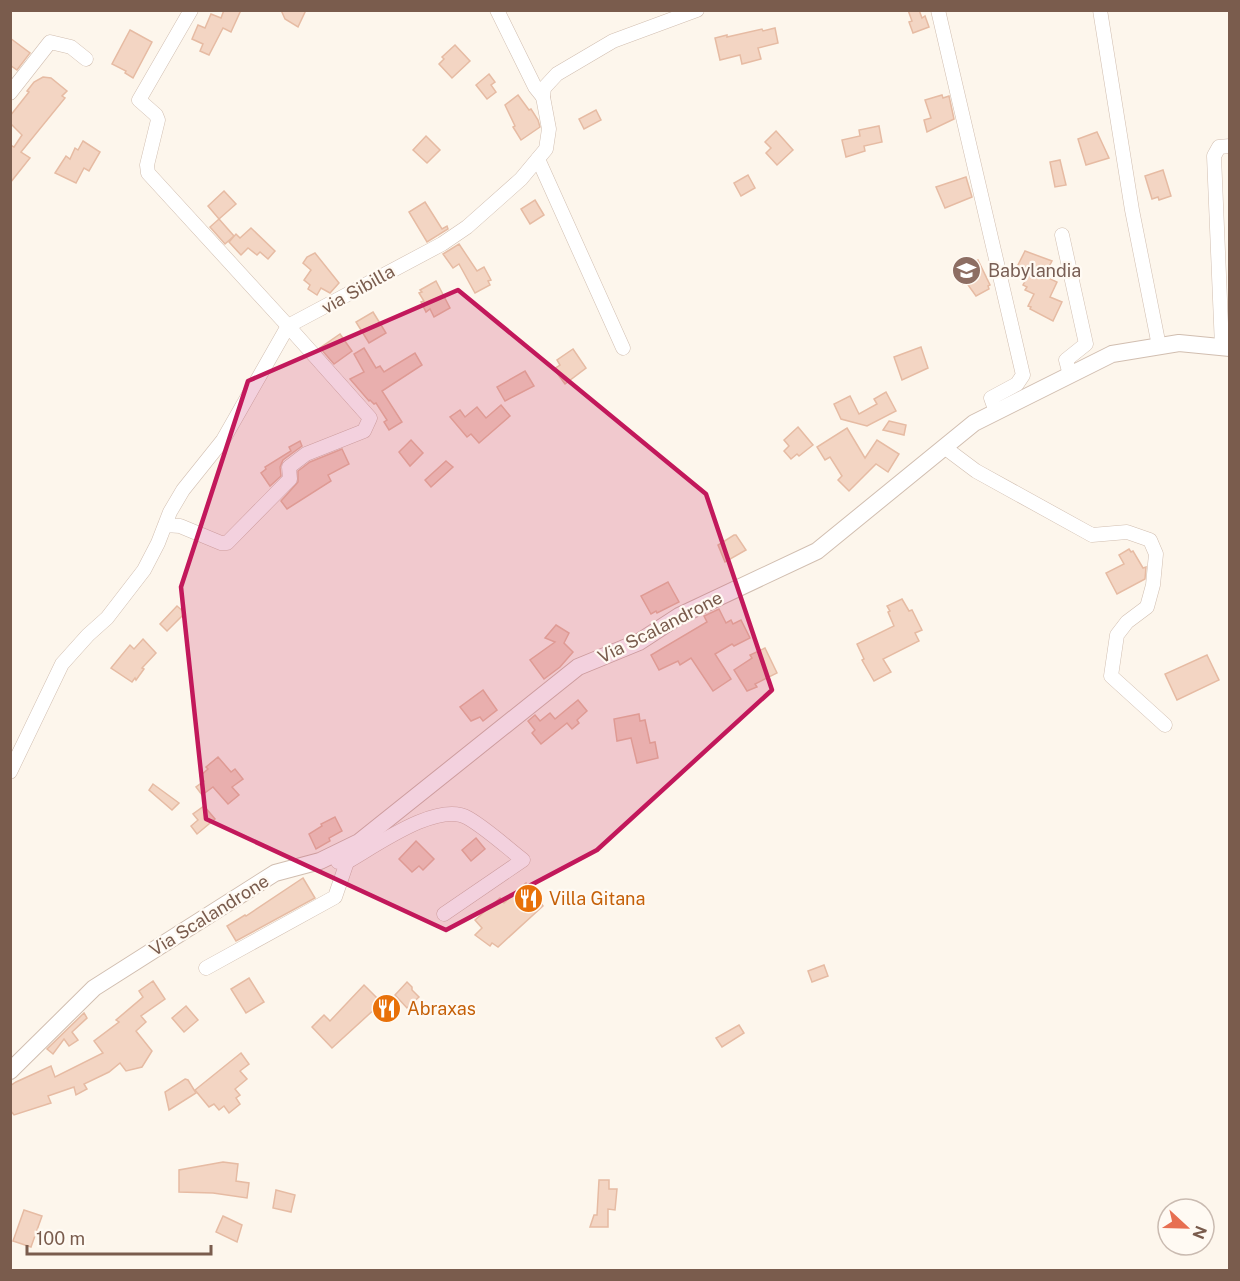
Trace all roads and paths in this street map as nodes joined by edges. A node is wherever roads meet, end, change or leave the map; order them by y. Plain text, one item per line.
1 (191, 10) edge
2 (497, 10) edge
3 (696, 10) edge
4 (938, 10) edge
5 (1100, 10) edge
6 (86, 59) dead end
7 (10, 93) edge
8 (543, 97) junction
9 (1230, 146) edge
10 (538, 159) junction
11 (1062, 235) dead end
12 (288, 326) junction
13 (1160, 346) junction
14 (1226, 347) edge
15 (622, 348) dead end
16 (1070, 375) junction
17 (996, 412) junction
18 (944, 447) junction
19 (165, 525) junction
20 (1165, 725) dead end
21 (10, 772) edge
22 (320, 861) junction
23 (347, 862) junction
24 (444, 914) dead end
25 (206, 968) dead end
26 (10, 1071) edge

1 - 12 street
2 - 8 street
3 - 8 street
4 - 17 street
5 - 13 street
6 - 7 street
8 - 10 street, via Sibilla
9 - 14 street
10 - 12 street, via Sibilla
10 - 15 street
11 - 16 street
12 - 19 street
12 - 19 street
13 - 14 street, Via Scalandrone
13 - 16 street, Via Scalandrone
16 - 17 street, Via Scalandrone
17 - 18 street, Via Scalandrone
18 - 20 street
18 - 22 street, Via Scalandrone
19 - 21 street
22 - 23 street
22 - 26 street, Via Scalandrone
23 - 24 street
23 - 25 street

